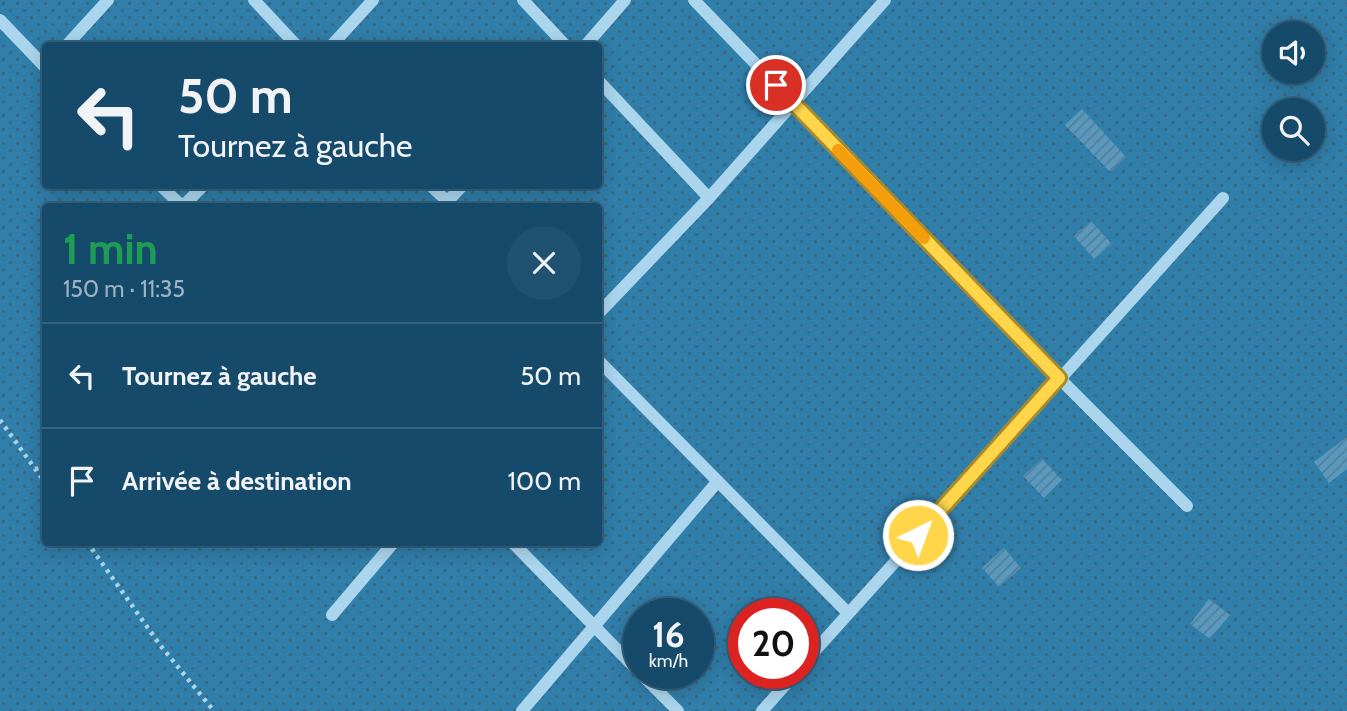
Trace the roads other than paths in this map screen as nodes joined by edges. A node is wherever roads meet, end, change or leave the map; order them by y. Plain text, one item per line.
1 (108, 0) edge
2 (254, 0) edge
3 (373, 0) edge
4 (523, 0) edge
5 (625, 0) edge
6 (694, 0) edge
7 (885, 0) edge
8 (0, 20) edge
9 (70, 42) edge
10 (293, 42) edge
11 (335, 42) edge
12 (562, 42) edge
13 (588, 42) edge
14 (42, 64) edge
15 (602, 84) edge
16 (793, 103) junction
17 (164, 189) edge
18 (200, 189) edge
19 (434, 189) edge
20 (460, 189) edge
21 (709, 198) junction
22 (1223, 198) dead end
23 (180, 203) edge
24 (186, 203) edge
25 (445, 203) edge
26 (449, 203) edge
27 (602, 310) edge
28 (602, 364) edge
29 (1059, 378) junction
30 (718, 481) junction
31 (1187, 506) dead end
32 (391, 546) edge
33 (516, 546) edge
34 (848, 613) junction
35 (332, 615) dead end
36 (593, 626) junction
37 (819, 646) edge
38 (623, 656) edge
39 (656, 689) edge
40 (781, 689) edge
41 (522, 711) edge
42 (678, 711) edge
43 (762, 711) edge

1 - 9 lane
2 - 10 lane
3 - 11 lane
4 - 12 lane
5 - 13 lane
6 - 16 lane
7 - 16 lane
8 - 14 lane
15 - 21 lane
16 - 21 lane
16 - 29 lane
17 - 23 lane
18 - 24 lane
19 - 25 lane
20 - 26 lane
21 - 27 lane
22 - 29 lane
28 - 30 lane
29 - 31 lane
29 - 34 lane
30 - 34 lane
30 - 36 lane
32 - 35 lane
33 - 36 lane
34 - 37 lane
36 - 38 lane
36 - 41 lane
39 - 42 lane
40 - 43 lane

